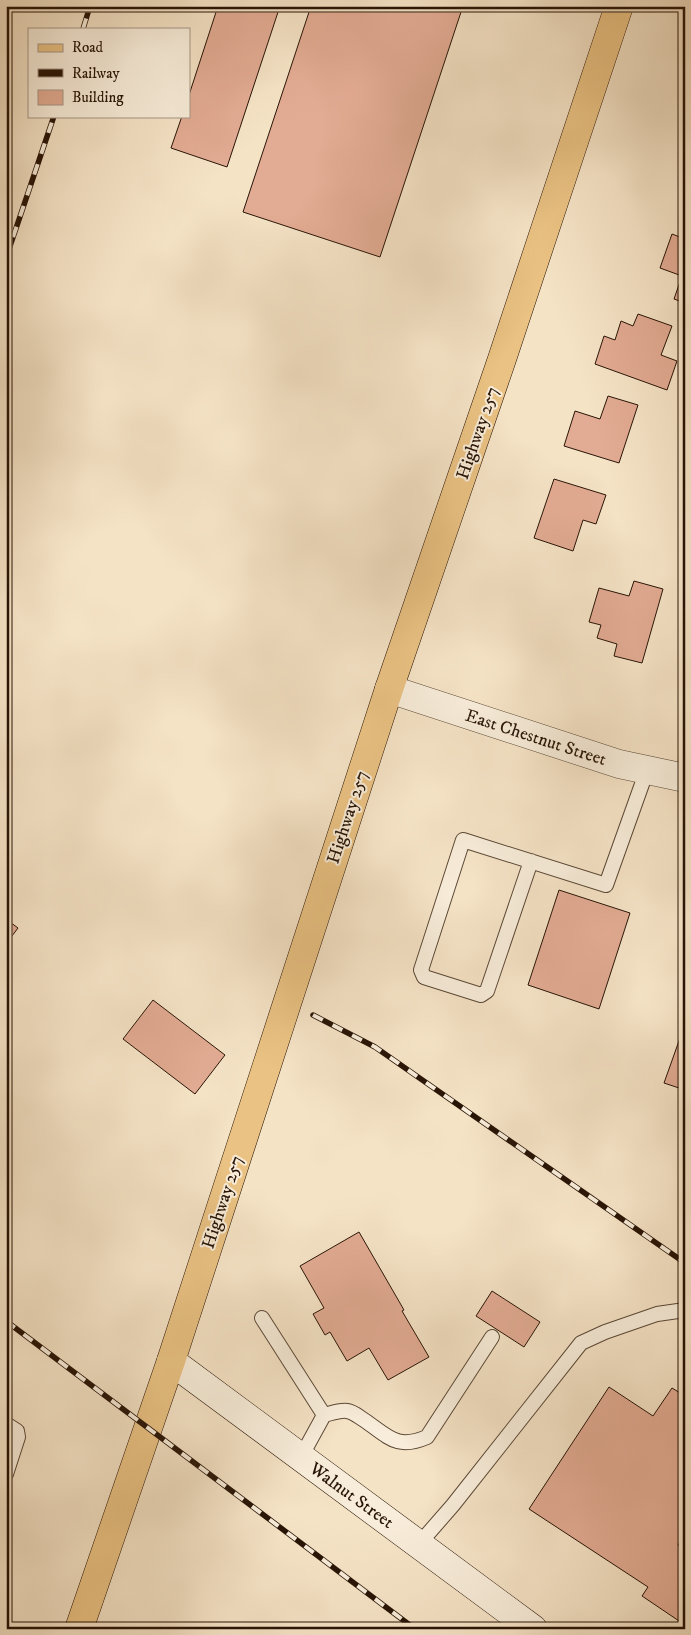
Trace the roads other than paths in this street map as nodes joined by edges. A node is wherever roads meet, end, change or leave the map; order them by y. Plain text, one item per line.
1 (619, 6) edge
2 (389, 689) junction
3 (647, 770) junction
4 (685, 778) edge
5 (531, 861) junction
6 (685, 1310) edge
7 (262, 1318) dead end
8 (492, 1337) dead end
9 (171, 1361) junction
10 (324, 1415) junction
11 (6, 1424) edge
12 (301, 1457) junction
13 (6, 1474) edge
14 (419, 1544) junction
15 (79, 1629) edge
16 (533, 1629) edge

1 - 2 main road, Highway 257
2 - 3 street, East Chestnut Street
2 - 9 main road, Highway 257
3 - 4 street, East Chestnut Street
3 - 5 lane
5 - 5 lane
6 - 14 lane
7 - 10 lane
8 - 10 lane
9 - 12 street, Walnut Street
9 - 15 main road, Highway 257
10 - 12 lane
11 - 13 lane
12 - 14 street, Walnut Street
14 - 16 street, Walnut Street

